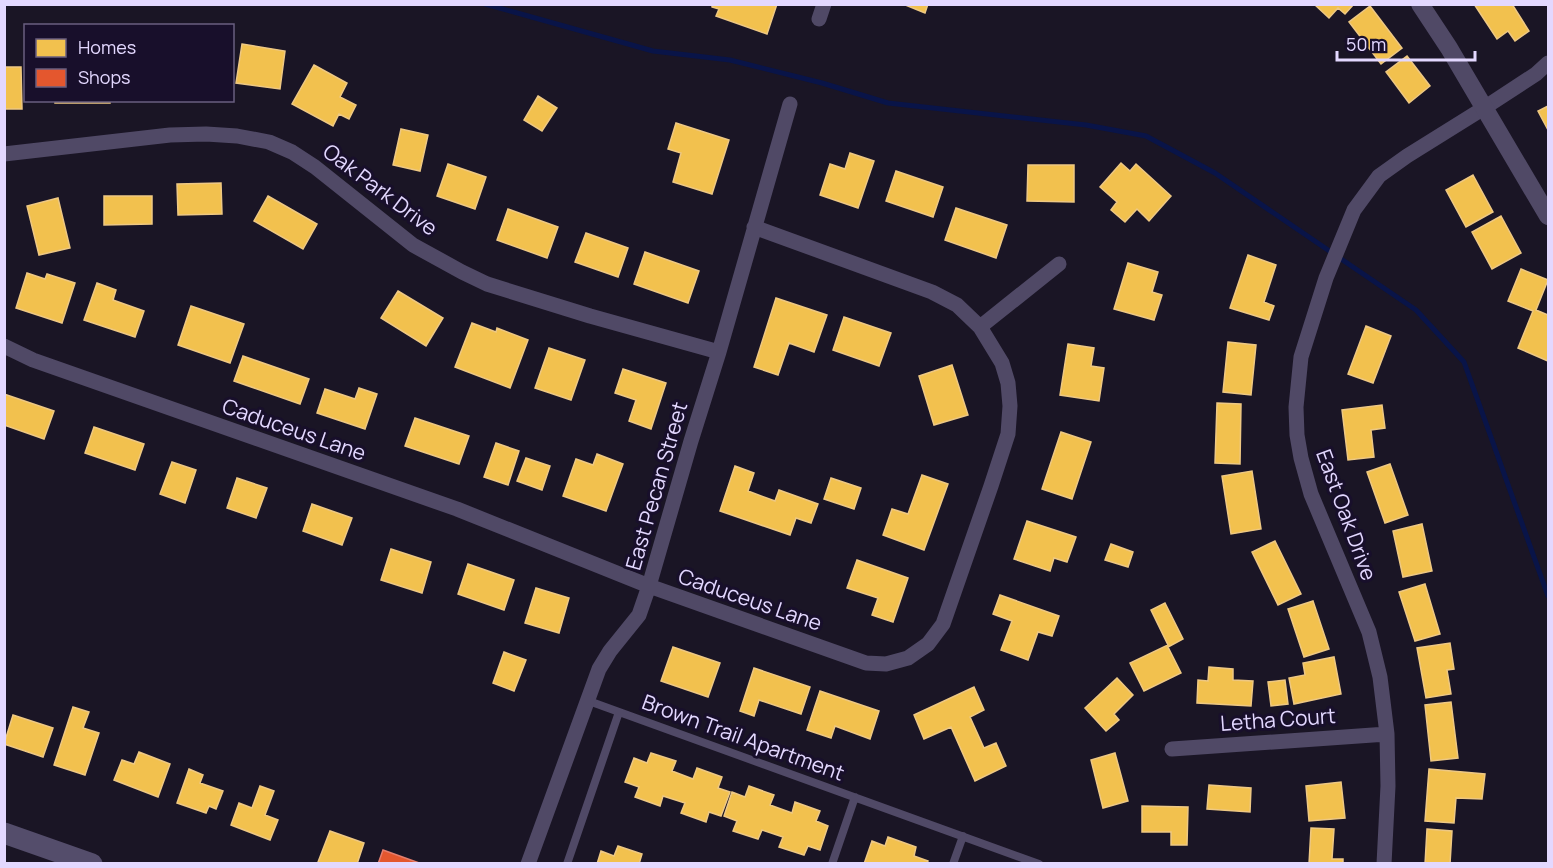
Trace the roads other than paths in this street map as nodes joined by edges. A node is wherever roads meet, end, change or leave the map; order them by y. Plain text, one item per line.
1 (1420, 4) edge
2 (1548, 63) edge
3 (790, 104) dead end
4 (1485, 108) junction
5 (4, 154) edge
6 (1548, 216) edge
7 (754, 228) junction
8 (1059, 264) dead end
9 (980, 327) junction
10 (4, 346) edge
11 (719, 352) junction
12 (649, 586) junction
13 (586, 700) junction
14 (619, 712) junction
15 (1387, 734) junction
16 (1172, 749) dead end
17 (855, 797) junction
18 (4, 833) edge
19 (963, 836) junction
20 (92, 864) edge
21 (528, 864) edge
22 (567, 864) edge
23 (831, 864) edge
24 (953, 864) edge
25 (1039, 864) edge
26 (1384, 864) edge

1 - 4 street
2 - 4 street, East Oak Drive
3 - 7 street, East Pecan Street
4 - 6 street
4 - 15 street, East Oak Drive
5 - 11 street, Oak Park Drive
7 - 9 street, Caduceus Lane
7 - 11 street, East Pecan Street
8 - 9 street
9 - 12 street, Caduceus Lane
10 - 12 street, Caduceus Lane
11 - 12 street, East Pecan Street
12 - 13 street, East Pecan Street
13 - 14 lane, Brown Trail Apartment
13 - 21 street, East Pecan Street
14 - 17 lane, Brown Trail Apartment
14 - 22 lane, Brown Trail Apartment
15 - 16 street, Letha Court
15 - 26 street, East Oak Drive
17 - 19 lane, Brown Trail Apartment
17 - 23 lane, Brown Trail Apartment
18 - 20 main road
19 - 24 lane
19 - 25 lane, Brown Trail Apartment

